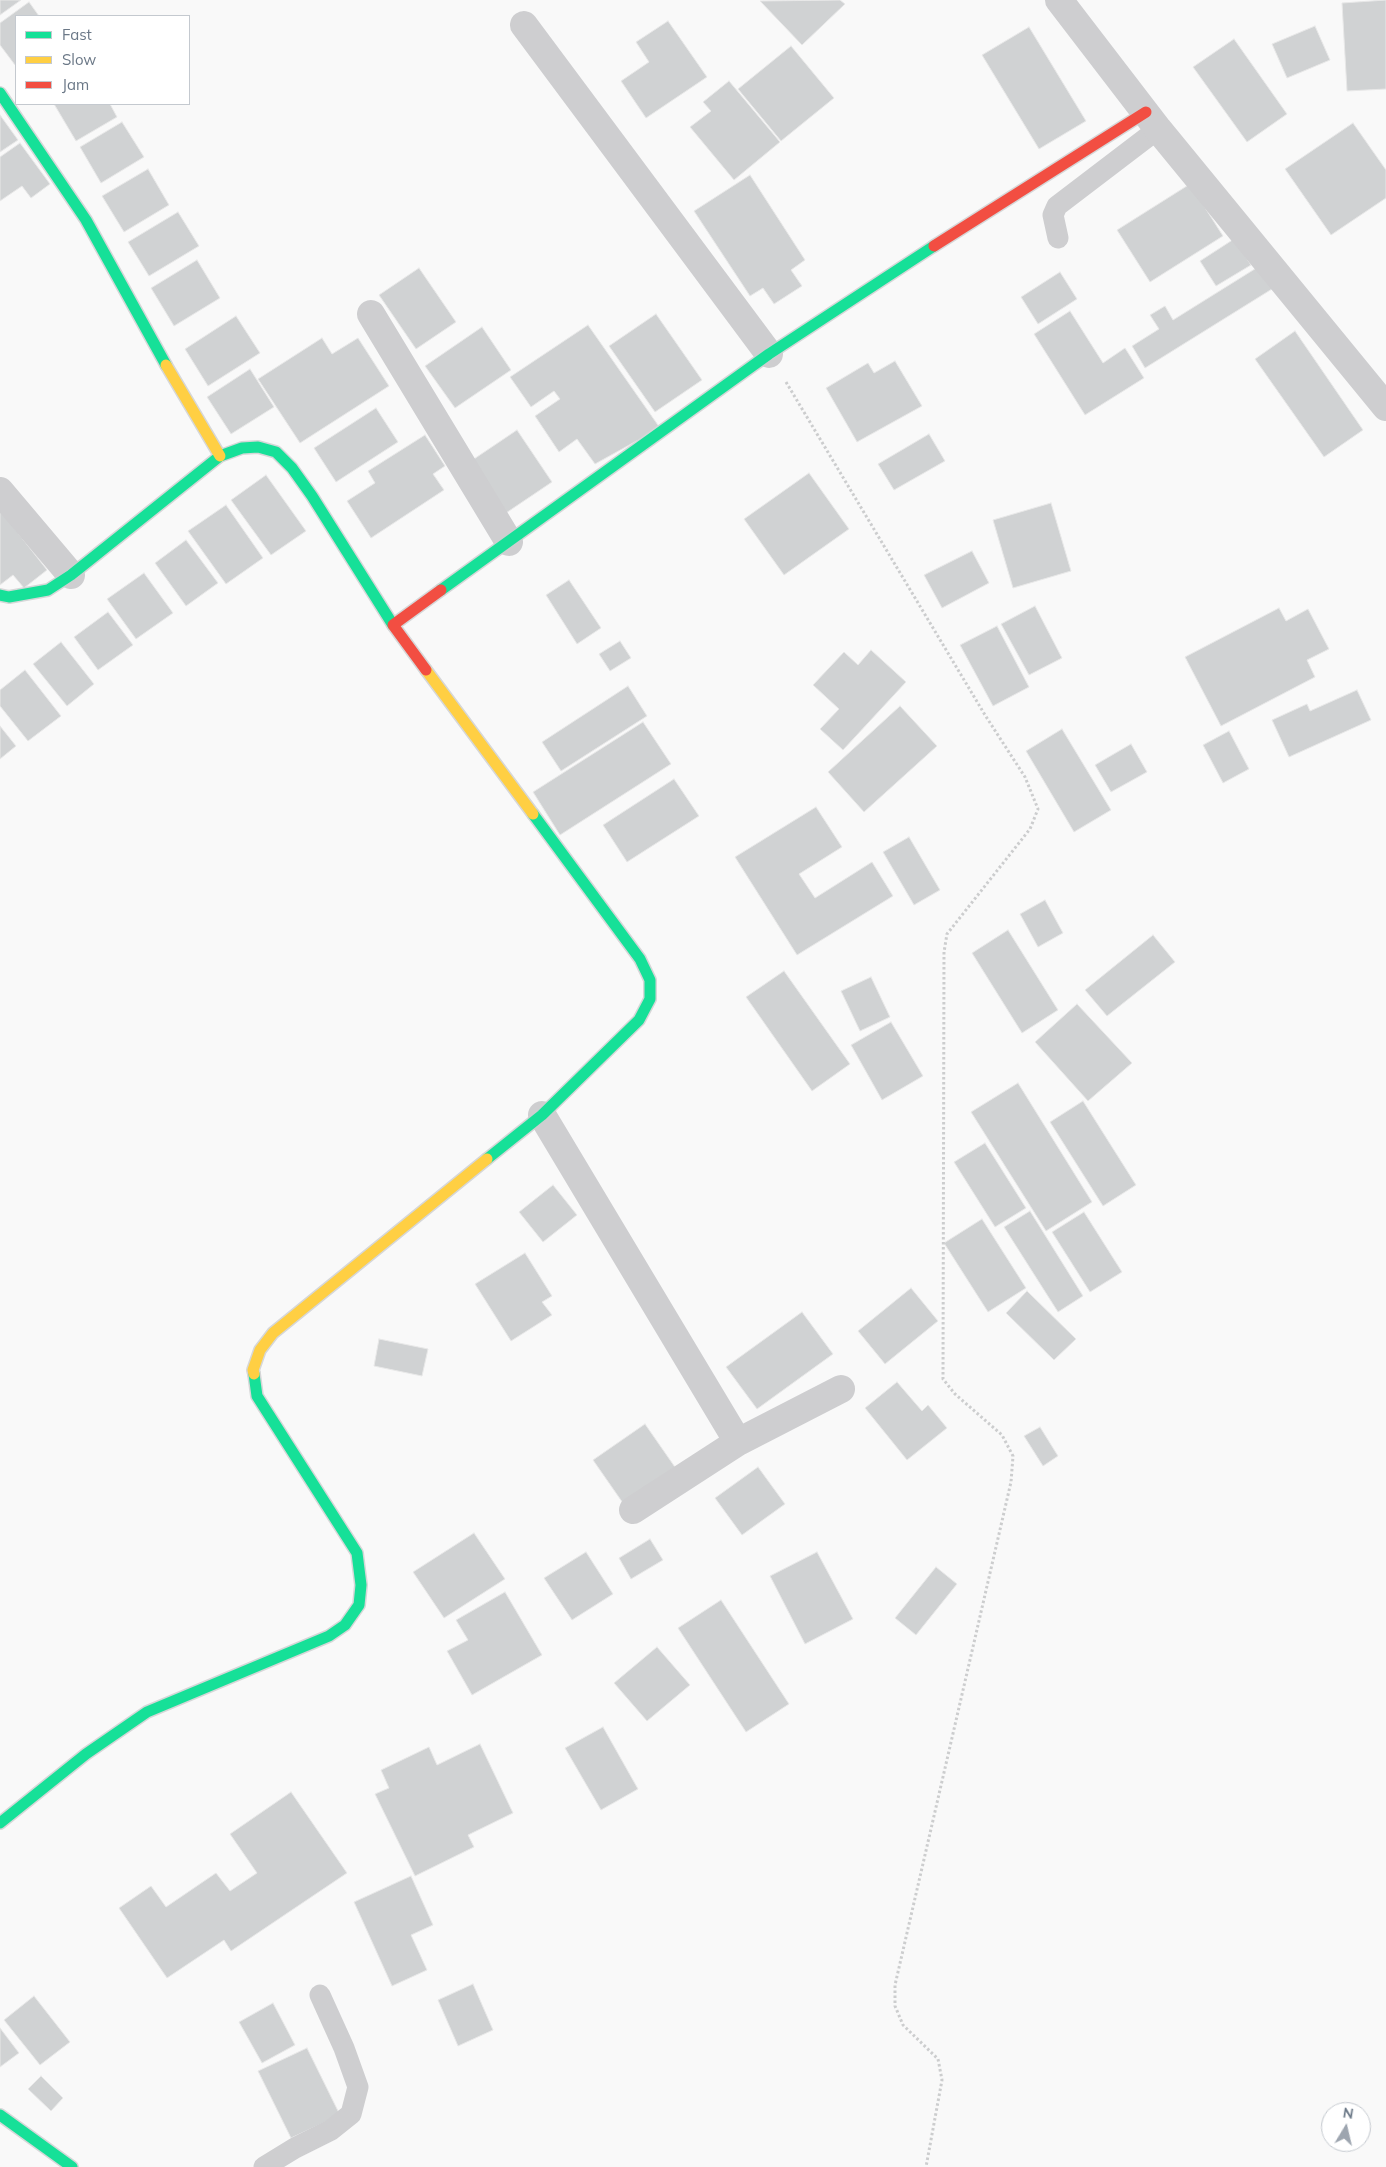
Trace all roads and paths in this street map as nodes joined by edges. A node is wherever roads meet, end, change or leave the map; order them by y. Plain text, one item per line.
1 (1059, 0) edge
2 (524, 25) dead end
3 (0, 93) edge
4 (1152, 120) junction
5 (1058, 238) dead end
6 (371, 314) dead end
7 (769, 354) junction
8 (1386, 407) edge
9 (220, 456) junction
10 (0, 491) edge
11 (508, 542) junction
12 (71, 575) junction
13 (0, 595) edge
14 (393, 625) junction
15 (542, 1115) junction
16 (840, 1389) dead end
17 (738, 1442) junction
18 (633, 1510) dead end
19 (0, 1823) edge
20 (320, 1995) dead end
21 (0, 2115) edge
22 (72, 2167) edge
23 (264, 2167) edge
24 (926, 2167) edge

1 - 4 street
2 - 7 street
3 - 9 street
4 - 5 lane
4 - 7 street
4 - 8 street
6 - 11 street
7 - 11 street
7 - 24 path
9 - 12 street
9 - 14 street
10 - 12 street
11 - 14 street
12 - 13 street
14 - 15 street
15 - 17 street
15 - 19 street
16 - 17 street
17 - 18 street
20 - 23 lane
21 - 22 street

